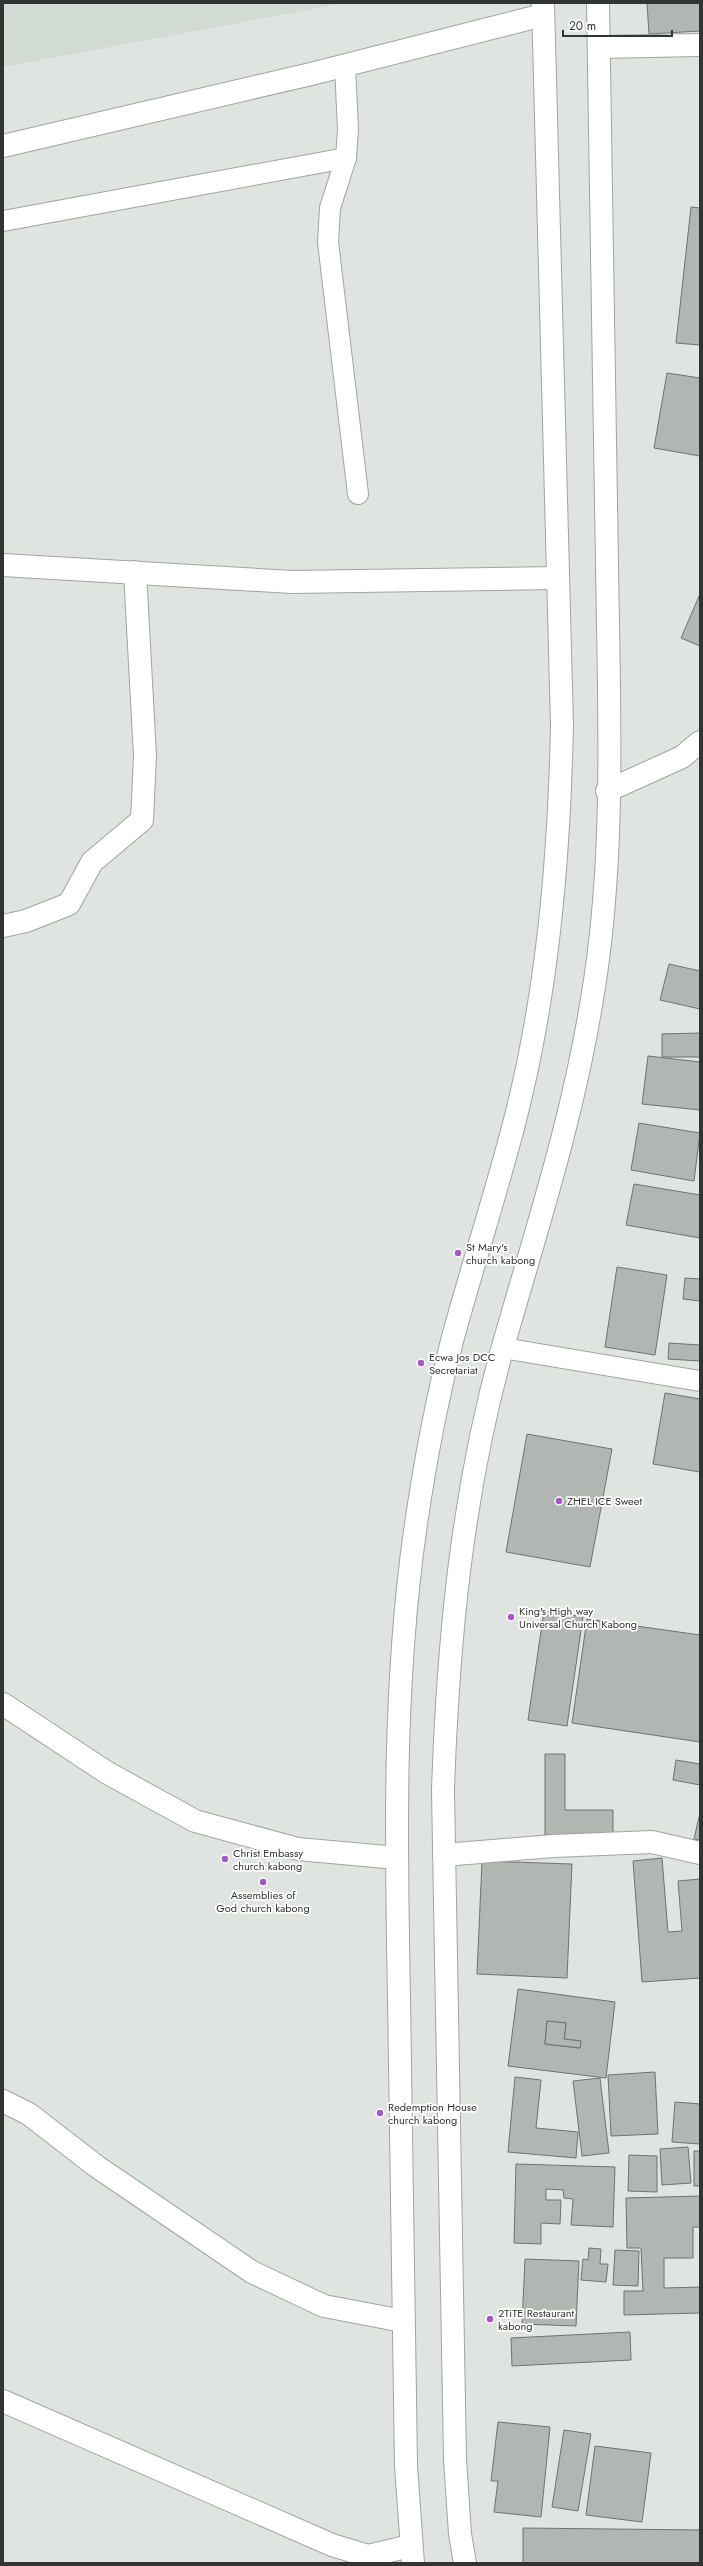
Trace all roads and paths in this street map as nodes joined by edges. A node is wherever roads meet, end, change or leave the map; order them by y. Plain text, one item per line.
1 (598, 3) edge
2 (543, 9) edge
3 (700, 45) edge
4 (599, 47) junction
5 (345, 65) junction
6 (3, 146) edge
7 (346, 158) junction
8 (3, 221) edge
9 (358, 494) dead end
10 (3, 564) edge
11 (135, 572) junction
12 (558, 578) junction
13 (700, 742) edge
14 (607, 791) junction
15 (3, 926) edge
16 (503, 1348) junction
17 (700, 1381) edge
18 (3, 1704) edge
19 (700, 1853) edge
20 (444, 1855) junction
21 (397, 1858) junction
22 (3, 2101) edge
23 (403, 2321) junction
24 (3, 2401) edge
25 (412, 2555) edge
26 (465, 2563) edge

1 - 4 street
2 - 5 street
2 - 12 street
3 - 4 street
4 - 14 street
5 - 6 street
5 - 7 lane
7 - 8 lane
7 - 9 lane
10 - 11 street
11 - 12 street
11 - 15 street
12 - 21 street
13 - 14 street
14 - 16 street
16 - 17 lane
16 - 20 street
18 - 21 street
19 - 20 street
20 - 26 street
21 - 23 street
22 - 23 street
23 - 25 street
24 - 25 street

